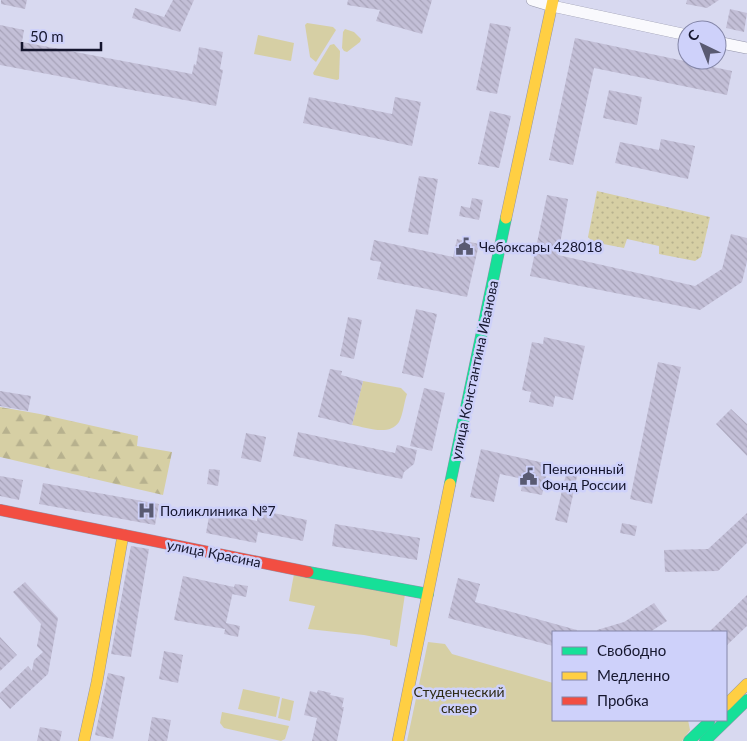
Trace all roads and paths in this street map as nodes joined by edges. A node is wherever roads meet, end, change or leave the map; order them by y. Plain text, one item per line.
1 (532, 0) edge
2 (552, 3) edge
3 (677, 33) edge
4 (727, 44) edge
5 (747, 48) edge
6 (0, 510) edge
7 (123, 535) junction
8 (428, 594) junction
9 (747, 684) edge
10 (747, 700) edge
11 (727, 704) edge
12 (727, 720) edge
13 (710, 721) edge
14 (725, 721) edge
15 (84, 741) edge
16 (398, 741) edge
17 (689, 741) edge
18 (705, 741) edge

1 - 2 street
2 - 3 street
2 - 8 street, улица Константина Иванова
4 - 5 street
6 - 7 street, улица Красина
7 - 8 street, улица Красина
7 - 15 street
8 - 16 street, улица Константина Иванова
9 - 11 street
10 - 12 street
13 - 17 street
14 - 18 street

